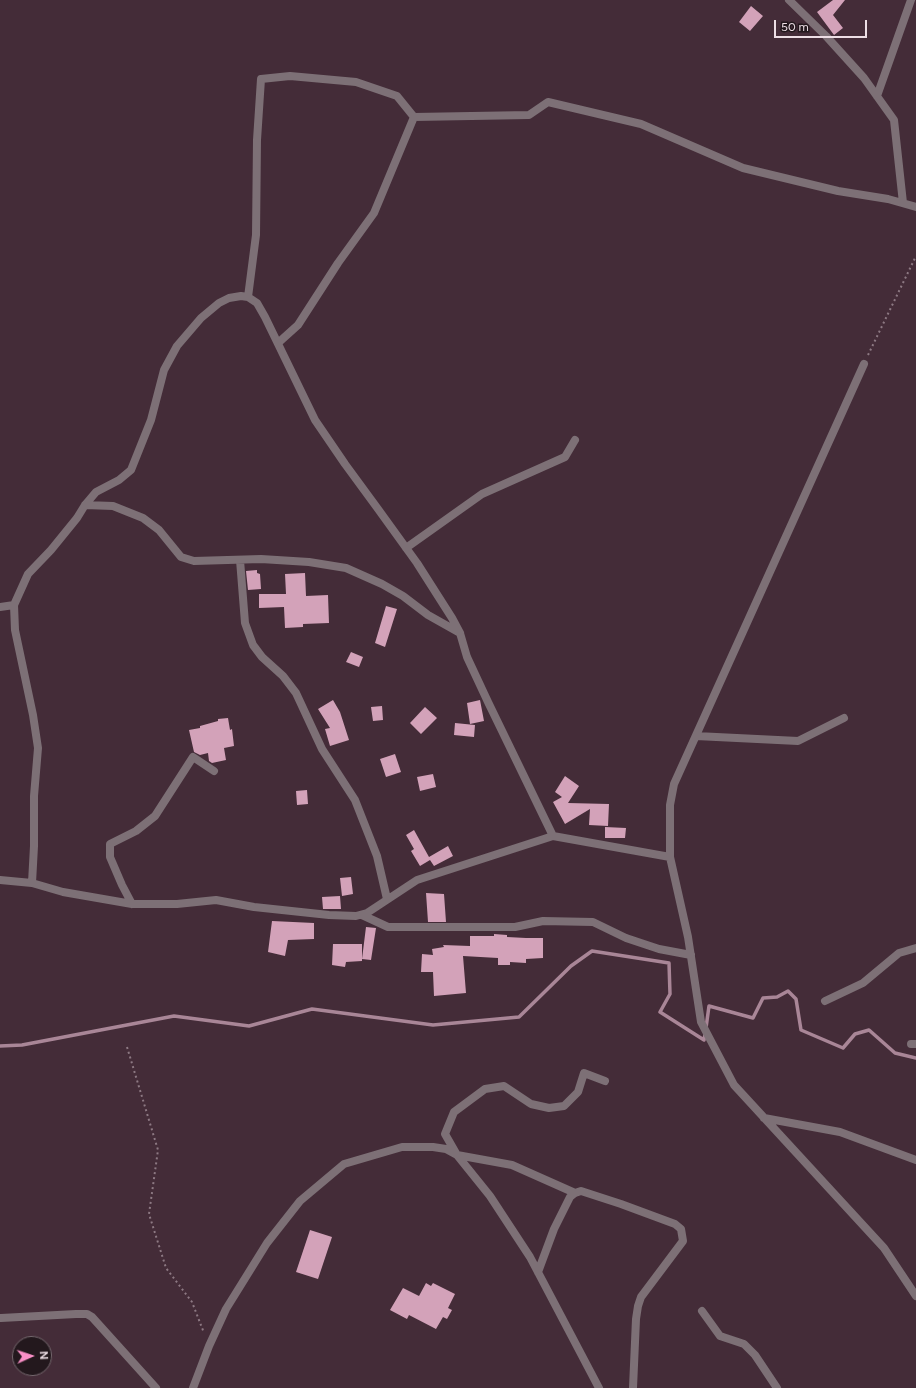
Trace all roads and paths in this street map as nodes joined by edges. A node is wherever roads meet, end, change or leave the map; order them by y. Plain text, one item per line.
1 (789, 0) edge
2 (911, 0) edge
3 (877, 96) junction
4 (414, 117) junction
5 (902, 203) junction
6 (916, 207) edge
7 (916, 256) edge
8 (248, 297) junction
9 (278, 343) junction
10 (864, 364) joint
11 (575, 440) dead end
12 (85, 505) junction
13 (406, 548) junction
14 (240, 560) junction
15 (14, 605) junction
16 (0, 607) edge
17 (460, 633) junction
18 (844, 718) dead end
19 (696, 736) junction
20 (214, 771) dead end
21 (554, 836) junction
22 (670, 857) junction
23 (0, 880) edge
24 (32, 883) junction
25 (387, 899) junction
26 (132, 904) junction
27 (362, 915) junction
28 (916, 948) edge
29 (691, 955) junction
30 (825, 1001) dead end
31 (127, 1047) dead end
32 (605, 1082) dead end
33 (764, 1118) junction
34 (457, 1155) junction
35 (916, 1160) edge
36 (575, 1193) junction
37 (538, 1272) junction
38 (916, 1296) edge
39 (702, 1311) dead end
40 (1, 1318) edge
41 (209, 1346) junction
42 (156, 1388) edge
43 (193, 1388) edge
44 (599, 1388) edge
45 (633, 1388) edge
46 (777, 1388) edge

1 - 3 street
2 - 3 street
3 - 5 street
4 - 5 street
4 - 8 street
4 - 9 street
5 - 6 street
7 - 10 path
8 - 9 street
8 - 12 street
9 - 13 street
10 - 19 street
11 - 13 street
12 - 14 street
12 - 15 street
13 - 17 street
14 - 17 street
14 - 25 street
15 - 16 street
15 - 24 street
17 - 21 street
18 - 19 street
19 - 22 street
20 - 26 street
21 - 22 street
21 - 25 street
22 - 29 street
23 - 24 street
24 - 26 street
25 - 27 street
26 - 27 street
27 - 29 street
28 - 30 street
29 - 33 street
31 - 41 path
32 - 34 street
33 - 35 street
33 - 38 street
34 - 36 street
34 - 37 street
34 - 41 street
36 - 37 street
36 - 45 street
37 - 44 street
39 - 46 street
40 - 42 street
41 - 43 street

